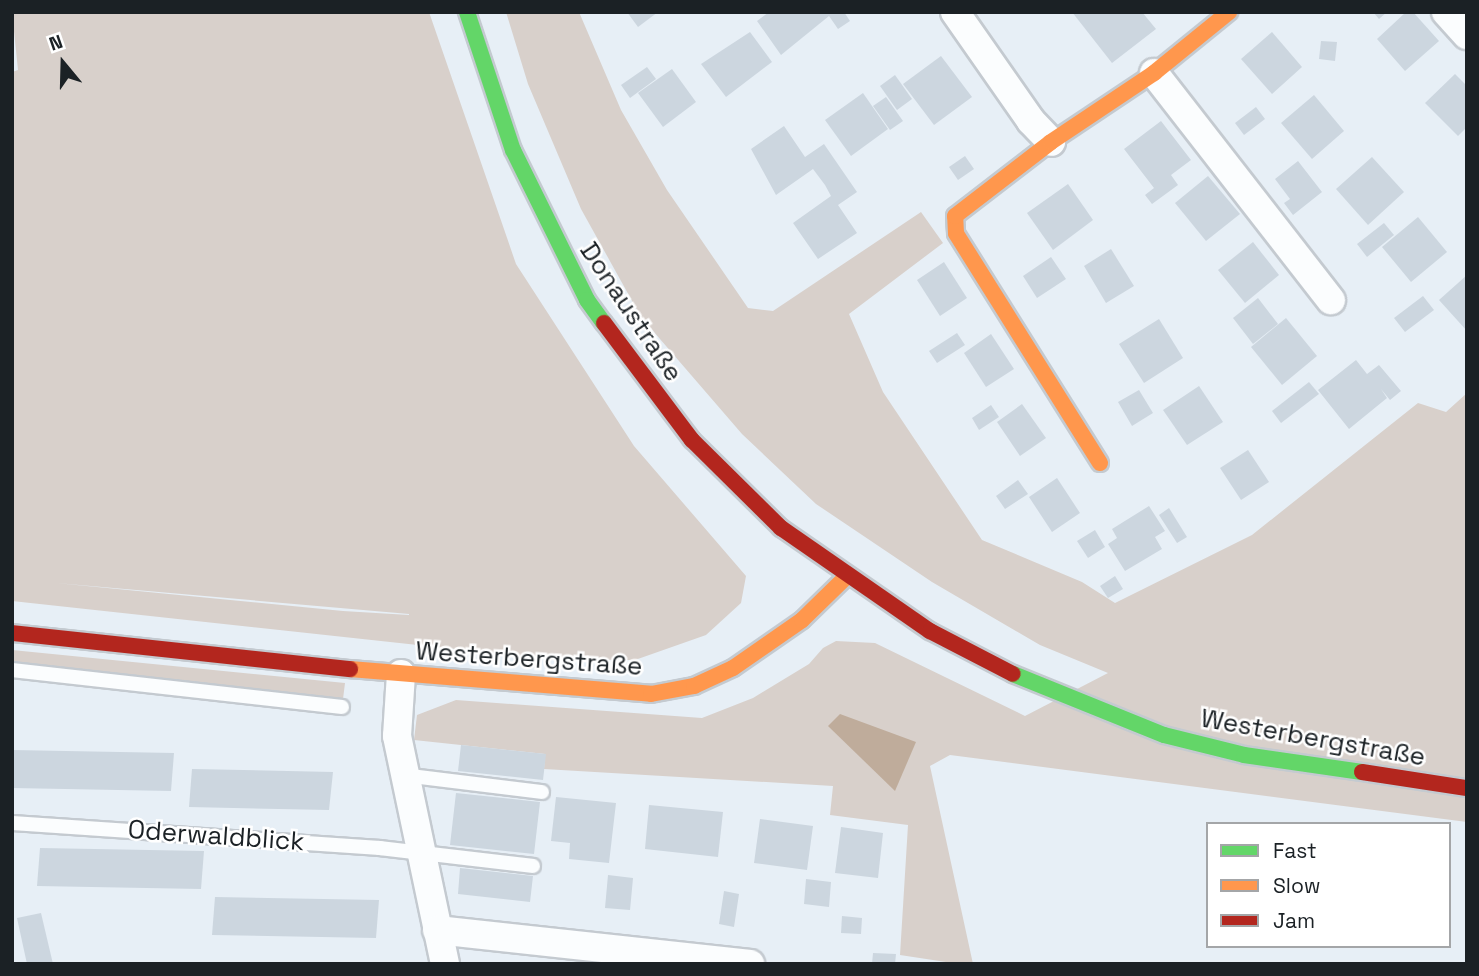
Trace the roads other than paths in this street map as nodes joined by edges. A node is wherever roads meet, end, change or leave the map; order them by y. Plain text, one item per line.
1 (467, 12) edge
2 (955, 12) edge
3 (1229, 12) edge
4 (1446, 12) edge
5 (1467, 34) edge
6 (1154, 73) junction
7 (1051, 142) junction
8 (1331, 300) dead end
9 (1100, 463) dead end
10 (846, 577) junction
11 (12, 633) edge
12 (12, 670) edge
13 (401, 674) junction
14 (342, 707) dead end
15 (403, 775) junction
16 (1467, 788) edge
17 (542, 792) dead end
18 (12, 823) edge
19 (420, 852) junction
20 (533, 866) dead end
21 (437, 930) junction
22 (445, 964) edge
23 (750, 964) edge

1 - 10 street, Donaustraße
2 - 7 street
3 - 6 street
4 - 5 street
6 - 7 street
6 - 8 street
7 - 9 street
10 - 13 street, Westerbergstraße
10 - 16 street, Westerbergstraße
11 - 13 street, Westerbergstraße
12 - 14 lane
13 - 15 street
15 - 17 lane
15 - 19 street
18 - 19 lane, Oderwaldblick
19 - 20 lane, Oderwaldblick
19 - 21 street
21 - 22 street
21 - 23 street

